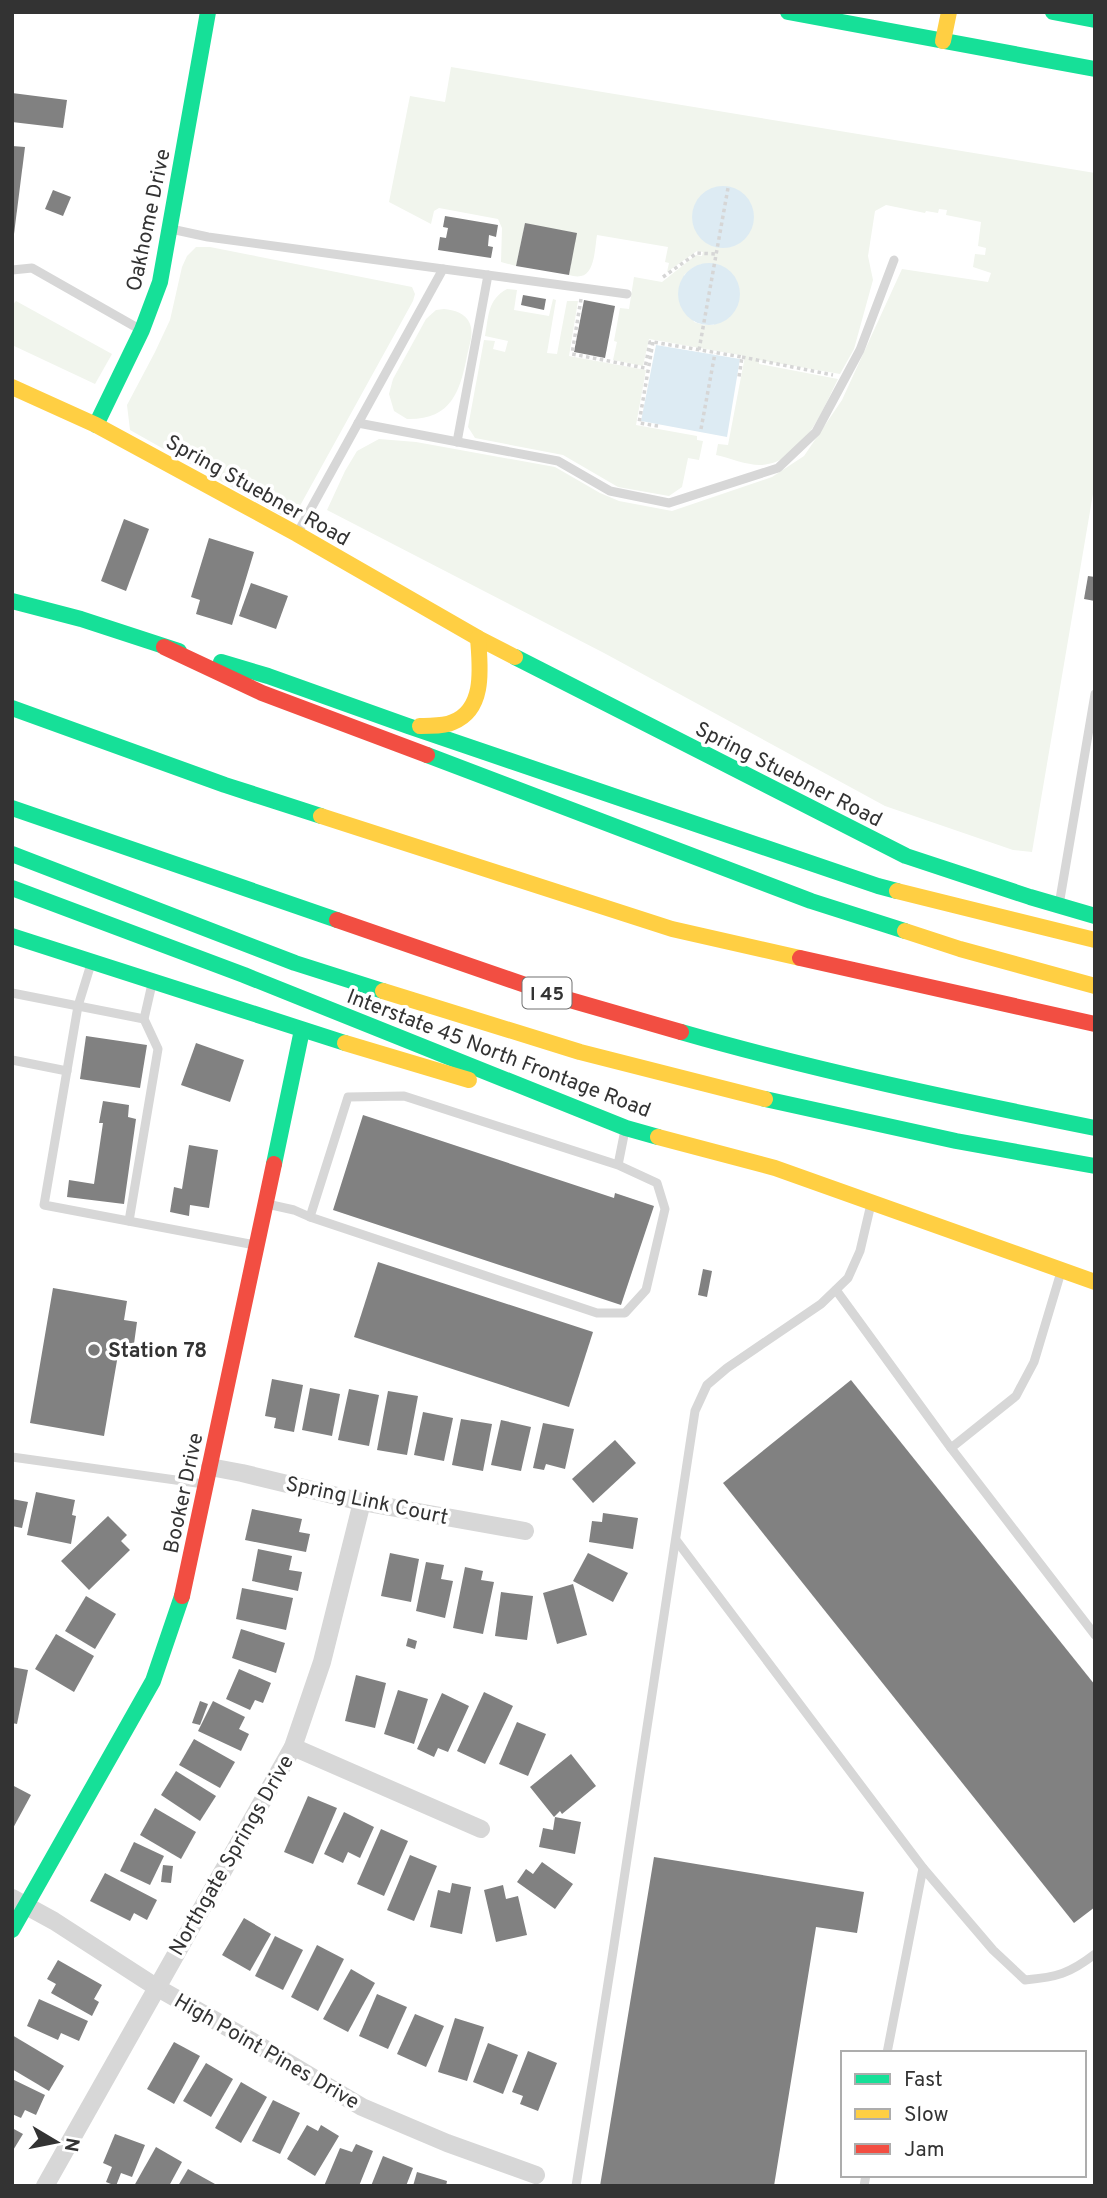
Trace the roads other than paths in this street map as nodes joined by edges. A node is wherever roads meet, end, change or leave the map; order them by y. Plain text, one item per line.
1 (208, 12) edge
2 (788, 12) edge
3 (949, 12) edge
4 (1053, 12) edge
5 (1095, 20) edge
6 (943, 41) junction
7 (1095, 69) edge
8 (170, 229) junction
9 (894, 260) dead end
10 (443, 269) junction
11 (12, 270) edge
12 (488, 275) junction
13 (627, 294) dead end
14 (142, 330) junction
15 (12, 387) edge
16 (358, 423) junction
17 (96, 425) junction
18 (457, 442) junction
19 (297, 534) junction
20 (12, 601) edge
21 (478, 638) junction
22 (164, 647) junction
23 (1095, 694) edge
24 (12, 708) edge
25 (408, 726) junction
26 (12, 808) edge
27 (12, 854) edge
28 (12, 888) edge
29 (1059, 906) junction
30 (1095, 916) edge
31 (1055, 931) junction
32 (12, 936) edge
33 (1095, 940) edge
34 (91, 962) junction
35 (153, 982) junction
36 (1095, 986) edge
37 (12, 993) edge
38 (78, 1006) junction
39 (144, 1019) junction
40 (1095, 1024) edge
41 (302, 1030) junction
42 (12, 1060) edge
43 (67, 1071) junction
44 (626, 1128) junction
45 (1095, 1128) edge
46 (618, 1165) junction
47 (1095, 1166) edge
48 (872, 1203) junction
49 (267, 1204) junction
50 (310, 1217) junction
51 (129, 1221) junction
52 (257, 1245) junction
53 (1062, 1271) junction
54 (1095, 1282) edge
55 (836, 1290) junction
56 (951, 1448) junction
57 (12, 1457) edge
58 (208, 1476) junction
59 (362, 1502) junction
60 (525, 1531) dead end
61 (676, 1540) junction
62 (1095, 1634) edge
63 (293, 1746) junction
64 (481, 1829) dead end
65 (923, 1868) junction
66 (19, 1902) edge
67 (12, 1930) edge
68 (1095, 1954) edge
69 (156, 1987) junction
70 (887, 2051) edge
71 (536, 2175) dead end
72 (45, 2186) edge
73 (576, 2186) edge

1 - 8 main road, Oakhome Drive
2 - 6 main road
3 - 6 main road
4 - 5 main road
6 - 7 main road
8 - 10 lane
8 - 14 main road, Oakhome Drive
9 - 18 lane
10 - 12 lane
10 - 16 lane
11 - 14 lane
12 - 13 lane
12 - 18 lane
14 - 17 main road, Oakhome Drive
15 - 17 main road, Spring Stuebner Road
16 - 18 lane
16 - 19 lane
17 - 19 main road, Spring Stuebner Road
19 - 21 main road, Spring Stuebner Road
20 - 22 main road
21 - 25 main road
21 - 29 main road, Spring Stuebner Road
22 - 25 main road
22 - 36 main road
23 - 29 lane
24 - 40 main road
25 - 31 main road
26 - 45 main road, I 45
27 - 47 main road
28 - 44 main road, Interstate 45 North Frontage Road
29 - 30 main road, Spring Stuebner Road
29 - 31 lane
31 - 33 main road
32 - 34 main road
34 - 35 main road
34 - 38 lane
35 - 39 lane
35 - 41 main road
37 - 38 lane
38 - 39 lane
38 - 43 lane
39 - 51 lane
41 - 44 main road
41 - 49 main road, Booker Drive
42 - 43 lane
43 - 51 lane
44 - 46 lane
44 - 48 main road, Interstate 45 North Frontage Road
46 - 50 lane
46 - 50 lane
48 - 53 main road, Interstate 45 North Frontage Road
48 - 55 lane
49 - 50 lane
49 - 52 main road, Booker Drive
51 - 52 lane
52 - 58 main road, Booker Drive
53 - 54 main road, Interstate 45 North Frontage Road
53 - 56 lane
55 - 56 lane
55 - 61 lane
56 - 62 lane
57 - 58 lane
58 - 59 street, Spring Link Court
58 - 66 main road, Booker Drive
59 - 60 street, Spring Link Court
59 - 63 street, Northgate Springs Drive
61 - 65 lane
61 - 73 lane
63 - 64 street
63 - 69 street, Northgate Springs Drive
65 - 68 lane
65 - 70 lane
66 - 67 main road, Booker Drive
66 - 69 street, High Point Pines Drive
69 - 71 street, High Point Pines Drive
69 - 72 street, Northgate Springs Drive

